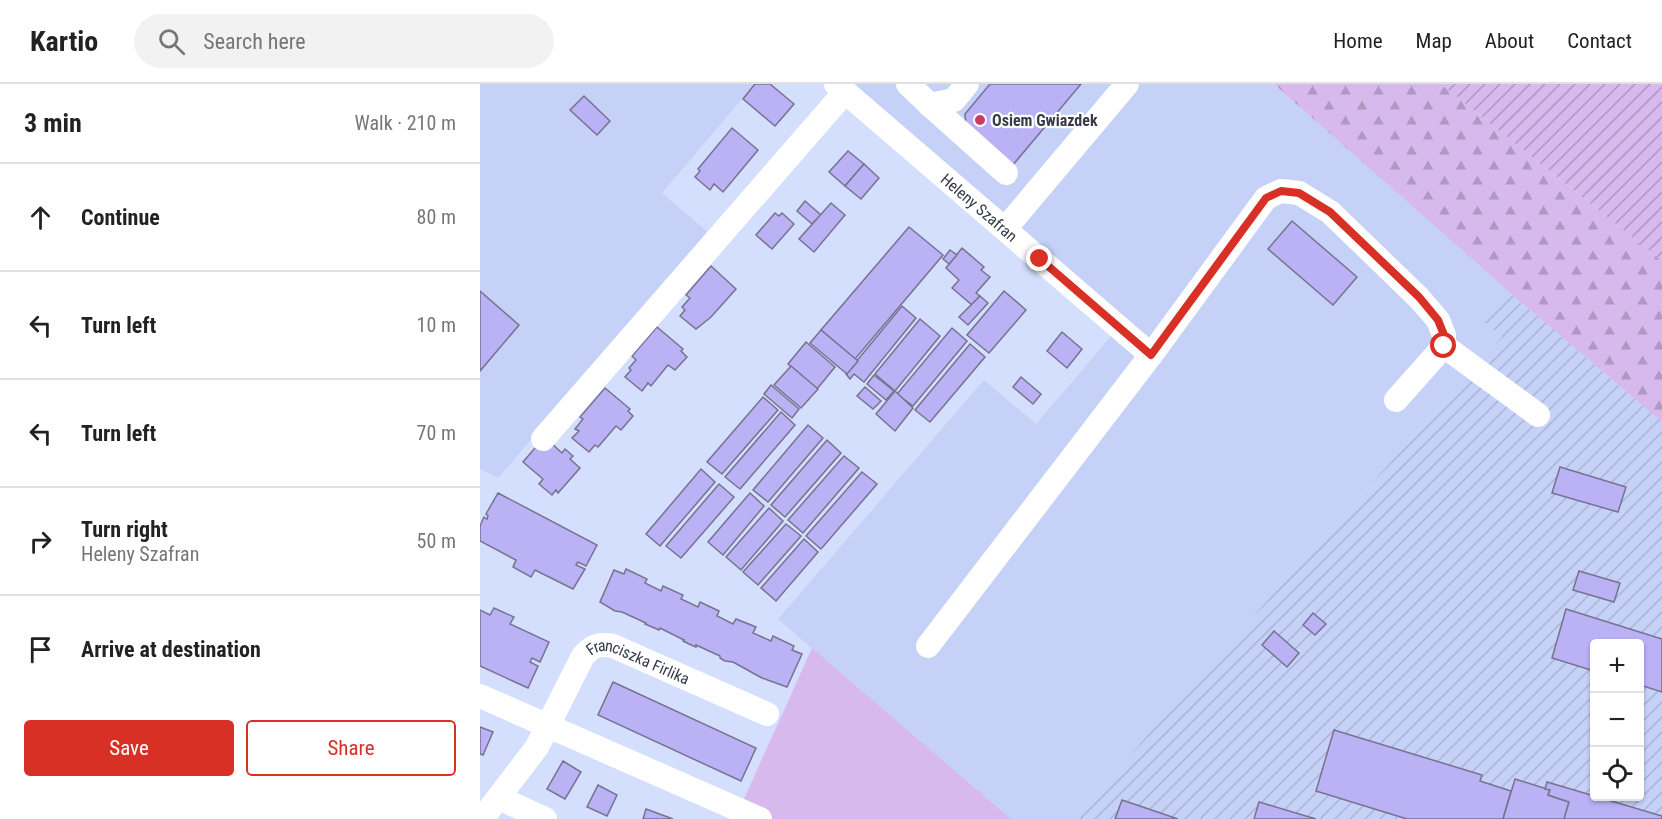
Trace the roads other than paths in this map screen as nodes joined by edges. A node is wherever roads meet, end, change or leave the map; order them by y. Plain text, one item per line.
1 (908, 84) edge
2 (967, 84) edge
3 (1127, 84) edge
4 (841, 88) edge
5 (930, 105) junction
6 (1006, 173) dead end
7 (1005, 229) junction
8 (1444, 346) junction
9 (1151, 355) junction
10 (1396, 400) dead end
11 (1538, 415) dead end
12 (543, 439) dead end
13 (928, 646) dead end
14 (480, 696) edge
15 (767, 714) dead end
16 (547, 726) junction
17 (501, 795) junction
18 (482, 819) edge
19 (545, 819) edge
20 (760, 819) edge

1 - 5 street
2 - 5 street
3 - 7 street
4 - 7 street, Heleny Szafran
4 - 12 street
5 - 6 street
7 - 9 street, Heleny Szafran
8 - 9 street
8 - 10 street
8 - 11 street
9 - 13 street
14 - 16 street
15 - 16 street, Franciszka Firlika
16 - 17 street, Franciszka Firlika
16 - 20 street
17 - 18 street, Franciszka Firlika
17 - 19 street

